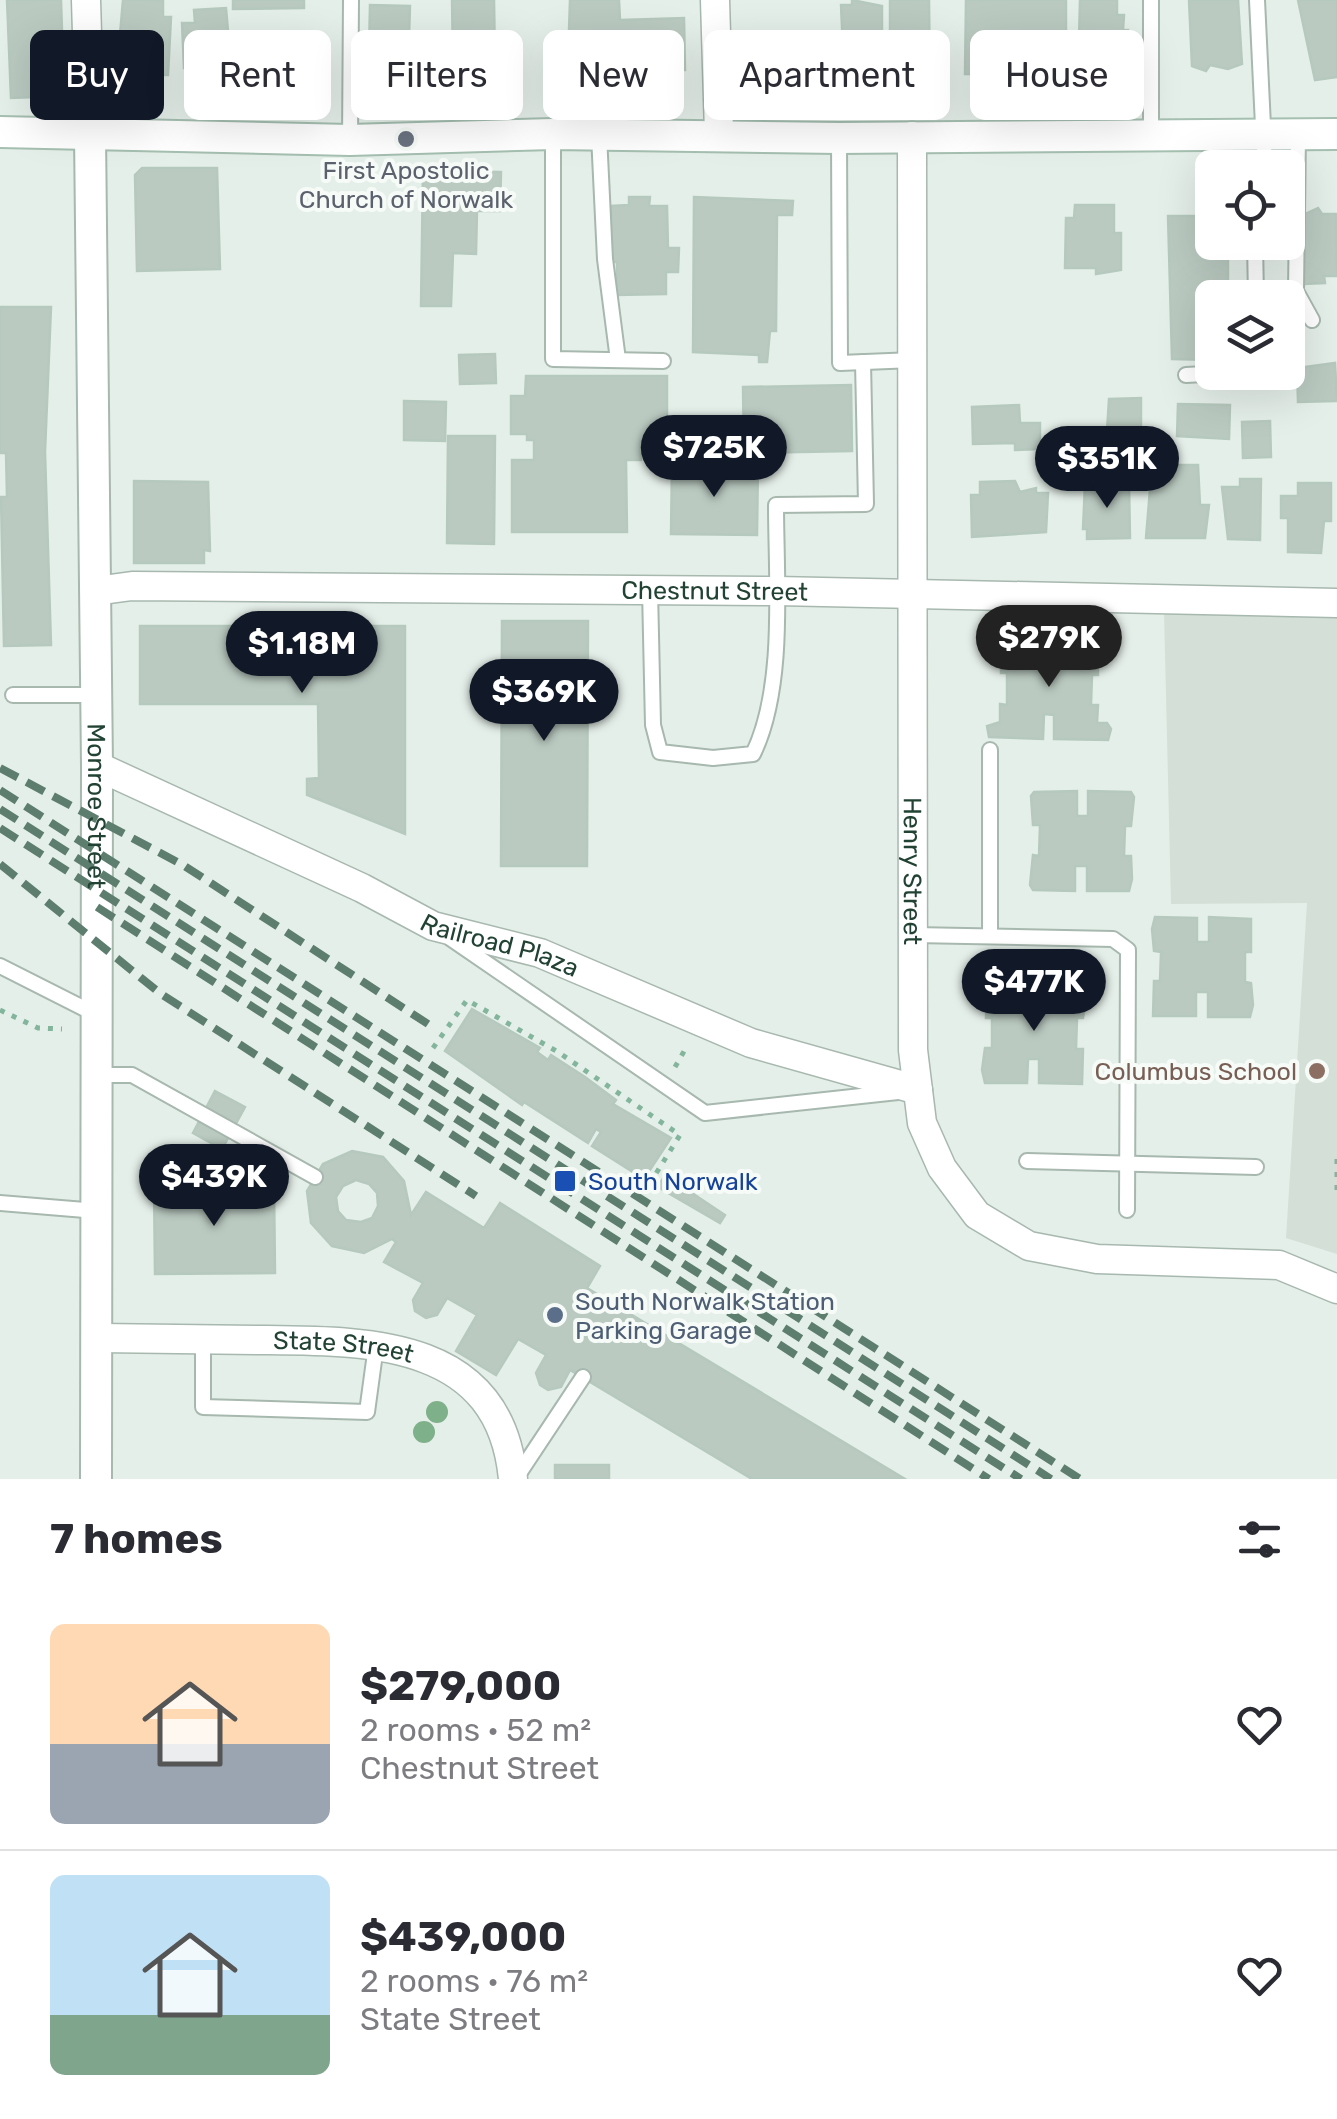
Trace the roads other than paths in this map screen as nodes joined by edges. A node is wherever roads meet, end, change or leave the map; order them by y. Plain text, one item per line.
1 (86, 0) edge
2 (351, 0) edge
3 (714, 0) edge
4 (1151, 0) edge
5 (1257, 0) edge
6 (0, 132) edge
7 (718, 133) junction
8 (90, 134) junction
9 (553, 134) junction
10 (599, 134) junction
11 (1266, 134) junction
12 (1298, 134) junction
13 (1337, 134) edge
14 (1152, 135) junction
15 (912, 136) junction
16 (839, 138) junction
17 (350, 140) junction
18 (1266, 150) edge
19 (1312, 320) dead end
20 (618, 360) junction
21 (914, 360) junction
22 (663, 361) dead end
23 (863, 362) junction
24 (1186, 375) dead end
25 (1195, 375) edge
26 (650, 590) junction
27 (94, 591) junction
28 (777, 591) junction
29 (916, 598) junction
30 (1337, 603) edge
31 (96, 695) junction
32 (13, 696) dead end
33 (990, 750) dead end
34 (97, 766) junction
35 (433, 926) junction
36 (914, 935) junction
37 (990, 936) junction
38 (0, 966) edge
39 (96, 1014) junction
40 (96, 1075) junction
41 (918, 1090) junction
42 (1027, 1160) dead end
43 (1128, 1161) junction
44 (1256, 1167) dead end
45 (316, 1177) dead end
46 (0, 1203) edge
47 (1127, 1210) dead end
48 (98, 1211) junction
49 (1337, 1289) edge
50 (99, 1338) junction
51 (203, 1340) junction
52 (376, 1344) junction
53 (584, 1377) dead end
54 (96, 1479) edge
55 (514, 1479) edge

1 - 8 street
2 - 17 lane
3 - 7 street
4 - 14 lane
5 - 11 lane
6 - 8 main road
7 - 10 main road
7 - 16 main road
8 - 17 main road
8 - 27 main road, Monroe Street
9 - 10 main road
9 - 17 main road
9 - 20 lane
10 - 20 lane
11 - 12 main road
11 - 14 main road
11 - 18 lane
12 - 13 main road
12 - 19 lane
14 - 15 main road
15 - 16 main road
15 - 21 street, Henry Street
16 - 23 lane
20 - 22 lane
21 - 23 lane
21 - 29 street, Henry Street
23 - 28 lane
24 - 25 lane
26 - 27 street, Chestnut Street
26 - 28 street, Chestnut Street
26 - 28 lane
27 - 31 main road, Monroe Street
28 - 29 street, Chestnut Street
29 - 30 street, Chestnut Street
29 - 36 street, Henry Street
31 - 32 lane
31 - 34 main road, Monroe Street
33 - 37 lane
34 - 35 street, Railroad Plaza
34 - 39 main road, Monroe Street
35 - 41 street, Railroad Plaza
35 - 41 lane
36 - 37 lane
36 - 41 street, Henry Street
37 - 43 lane
38 - 39 lane
39 - 40 main road, Monroe Street
40 - 45 lane
40 - 48 main road, Monroe Street
41 - 49 street, Henry Street
42 - 43 lane
43 - 44 lane
43 - 47 lane
46 - 48 lane
48 - 50 main road, Monroe Street
50 - 51 street, State Street
50 - 54 main road, Monroe Street
51 - 52 street, State Street
51 - 52 lane
52 - 55 street, State Street
53 - 55 lane

